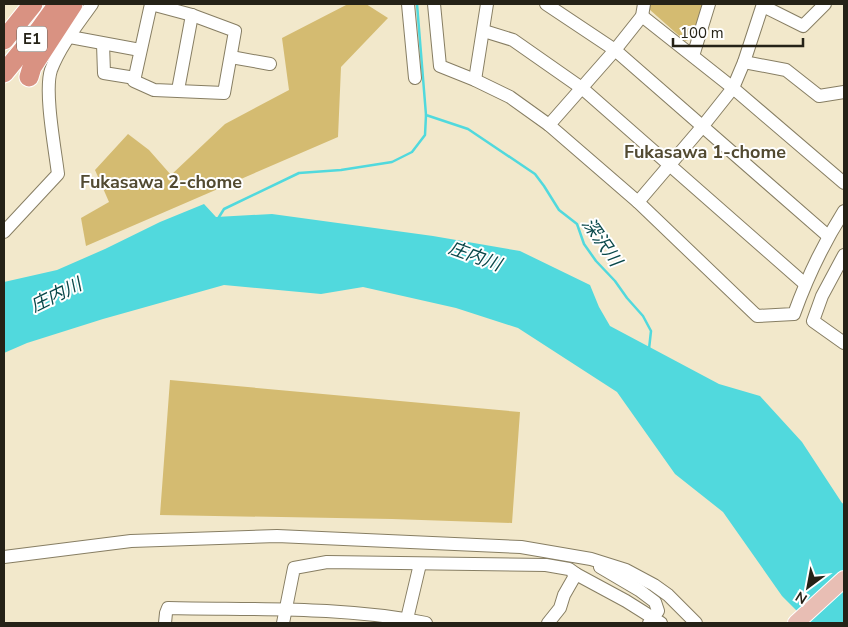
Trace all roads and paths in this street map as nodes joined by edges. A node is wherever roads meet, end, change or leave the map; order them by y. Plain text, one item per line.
1 (21, 4) edge
2 (32, 4) edge
3 (58, 4) edge
4 (73, 4) edge
5 (92, 4) edge
6 (151, 4) edge
7 (408, 4) edge
8 (434, 4) edge
9 (487, 4) edge
10 (546, 4) edge
11 (709, 4) edge
12 (825, 4) edge
13 (763, 5) edge
14 (643, 10) edge
15 (192, 15) junction
16 (4, 22) edge
17 (484, 31) junction
18 (70, 37) junction
19 (4, 40) edge
20 (103, 44) junction
21 (140, 50) junction
22 (615, 50) junction
23 (693, 56) junction
24 (231, 57) junction
25 (744, 62) junction
26 (270, 64) dead end
27 (4, 73) edge
28 (29, 77) dead end
29 (135, 78) junction
30 (415, 78) dead end
31 (475, 80) junction
32 (733, 88) junction
33 (583, 89) junction
34 (178, 90) junction
35 (844, 92) edge
36 (549, 125) junction
37 (702, 127) junction
38 (670, 164) junction
39 (844, 183) edge
40 (638, 202) junction
41 (844, 211) edge
42 (4, 232) edge
43 (828, 236) junction
44 (844, 255) edge
45 (805, 284) junction
46 (844, 343) edge
47 (4, 557) edge
48 (591, 559) junction
49 (420, 564) junction
50 (576, 574) junction
51 (844, 578) edge
52 (285, 617) edge
53 (341, 618) edge
54 (406, 621) edge
55 (655, 621) edge
56 (165, 623) edge
57 (426, 623) edge
58 (548, 623) edge
59 (696, 623) edge
60 (796, 623) edge

1 - 16 highway
2 - 19 highway, E1
3 - 27 highway, E1
4 - 28 highway
5 - 18 street
6 - 15 street
6 - 21 street
7 - 30 street
8 - 31 street
9 - 17 street
10 - 22 street
11 - 23 street
12 - 13 street
13 - 25 street
14 - 22 street
14 - 23 street
15 - 24 street
15 - 34 street
17 - 31 street
17 - 33 street
18 - 20 street
18 - 42 street
20 - 21 street
20 - 29 street
21 - 29 street
22 - 33 street
22 - 37 street
23 - 32 street
24 - 26 street
24 - 34 street
25 - 32 street
25 - 35 street
29 - 34 street
31 - 36 street
32 - 37 street
32 - 39 street
33 - 36 street
33 - 38 street
36 - 40 street
37 - 38 street
37 - 43 street
38 - 40 street
38 - 45 street
40 - 45 street
41 - 43 street
43 - 45 street
44 - 46 street
47 - 48 street
48 - 55 street
48 - 59 street
49 - 50 street
49 - 52 street
49 - 54 street
50 - 55 street
50 - 58 street
51 - 60 main road
52 - 53 street
52 - 56 street
53 - 54 street
54 - 57 street

